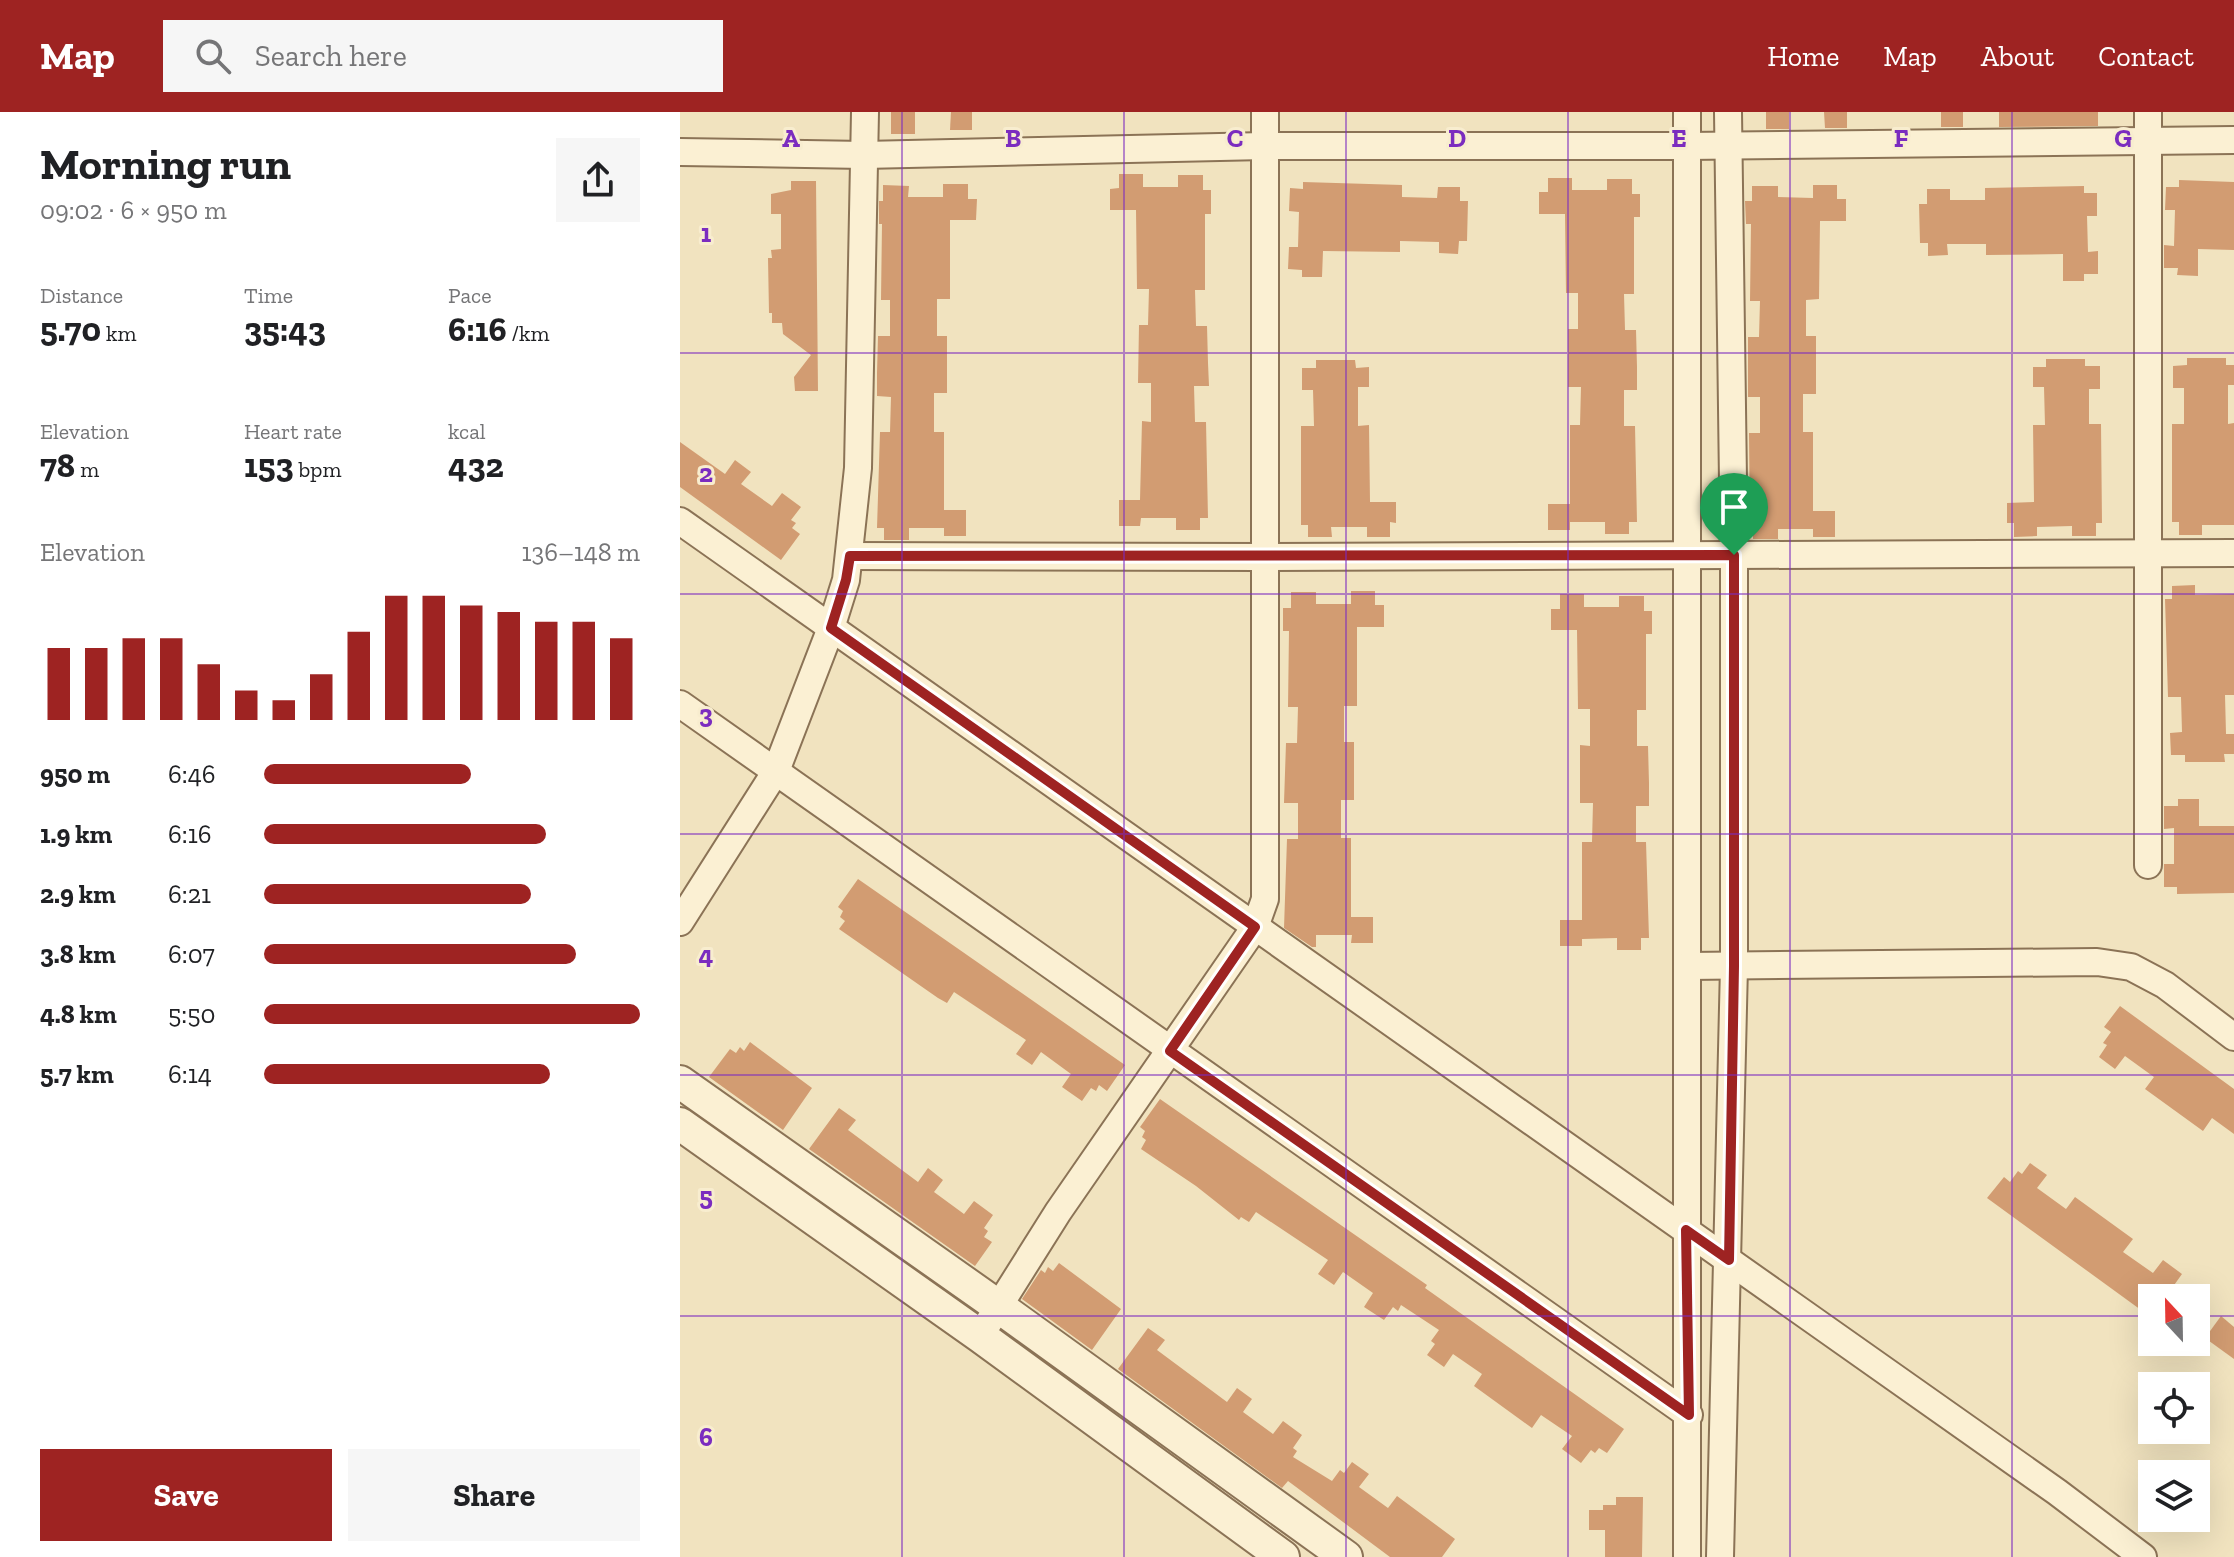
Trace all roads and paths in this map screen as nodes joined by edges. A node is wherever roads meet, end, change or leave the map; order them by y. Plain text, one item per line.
1 (865, 112) edge
2 (1265, 112) edge
3 (1687, 112) edge
4 (1728, 112) edge
5 (2148, 112) edge
6 (2234, 140) edge
7 (2148, 141) junction
8 (1265, 146) junction
9 (1687, 146) junction
10 (1729, 146) junction
11 (680, 152) edge
12 (864, 155) junction
13 (680, 521) edge
14 (2148, 553) junction
15 (2234, 553) edge
16 (1688, 555) junction
17 (1734, 555) junction
18 (850, 556) junction
19 (1265, 557) junction
20 (831, 628) junction
21 (680, 704) edge
22 (776, 771) junction
23 (2148, 865) dead end
24 (680, 922) edge
25 (1255, 927) junction
26 (1688, 966) junction
27 (1734, 966) junction
28 (2234, 1037) edge
29 (1170, 1051) junction
30 (680, 1082) edge
31 (680, 1124) edge
32 (1686, 1230) junction
33 (1729, 1260) junction
34 (997, 1306) junction
35 (980, 1336) junction
36 (1689, 1415) junction
37 (1283, 1557) edge
38 (1346, 1557) edge
39 (1687, 1557) edge
40 (1720, 1557) edge
41 (2143, 1557) edge

1 - 12 street
2 - 8 street
3 - 9 street
4 - 10 street
5 - 7 street
6 - 7 street
7 - 10 street
7 - 14 street
8 - 9 street
8 - 12 street
8 - 19 street
9 - 10 street
9 - 16 street
10 - 17 street
11 - 12 street
12 - 18 street
13 - 20 street
14 - 15 street
14 - 17 street
14 - 23 street
16 - 17 street
16 - 19 street
16 - 26 street
17 - 27 street
18 - 19 street
18 - 20 street
19 - 25 street
20 - 22 street
20 - 25 street
21 - 22 street
22 - 24 street
22 - 29 street
25 - 29 street
25 - 32 street
26 - 27 street
26 - 32 street
27 - 28 street
27 - 33 street
29 - 34 street
29 - 36 street
30 - 34 street
31 - 35 street
32 - 33 street
32 - 36 street
33 - 40 street
33 - 41 street
34 - 35 street
34 - 38 street
35 - 37 street
36 - 39 street

